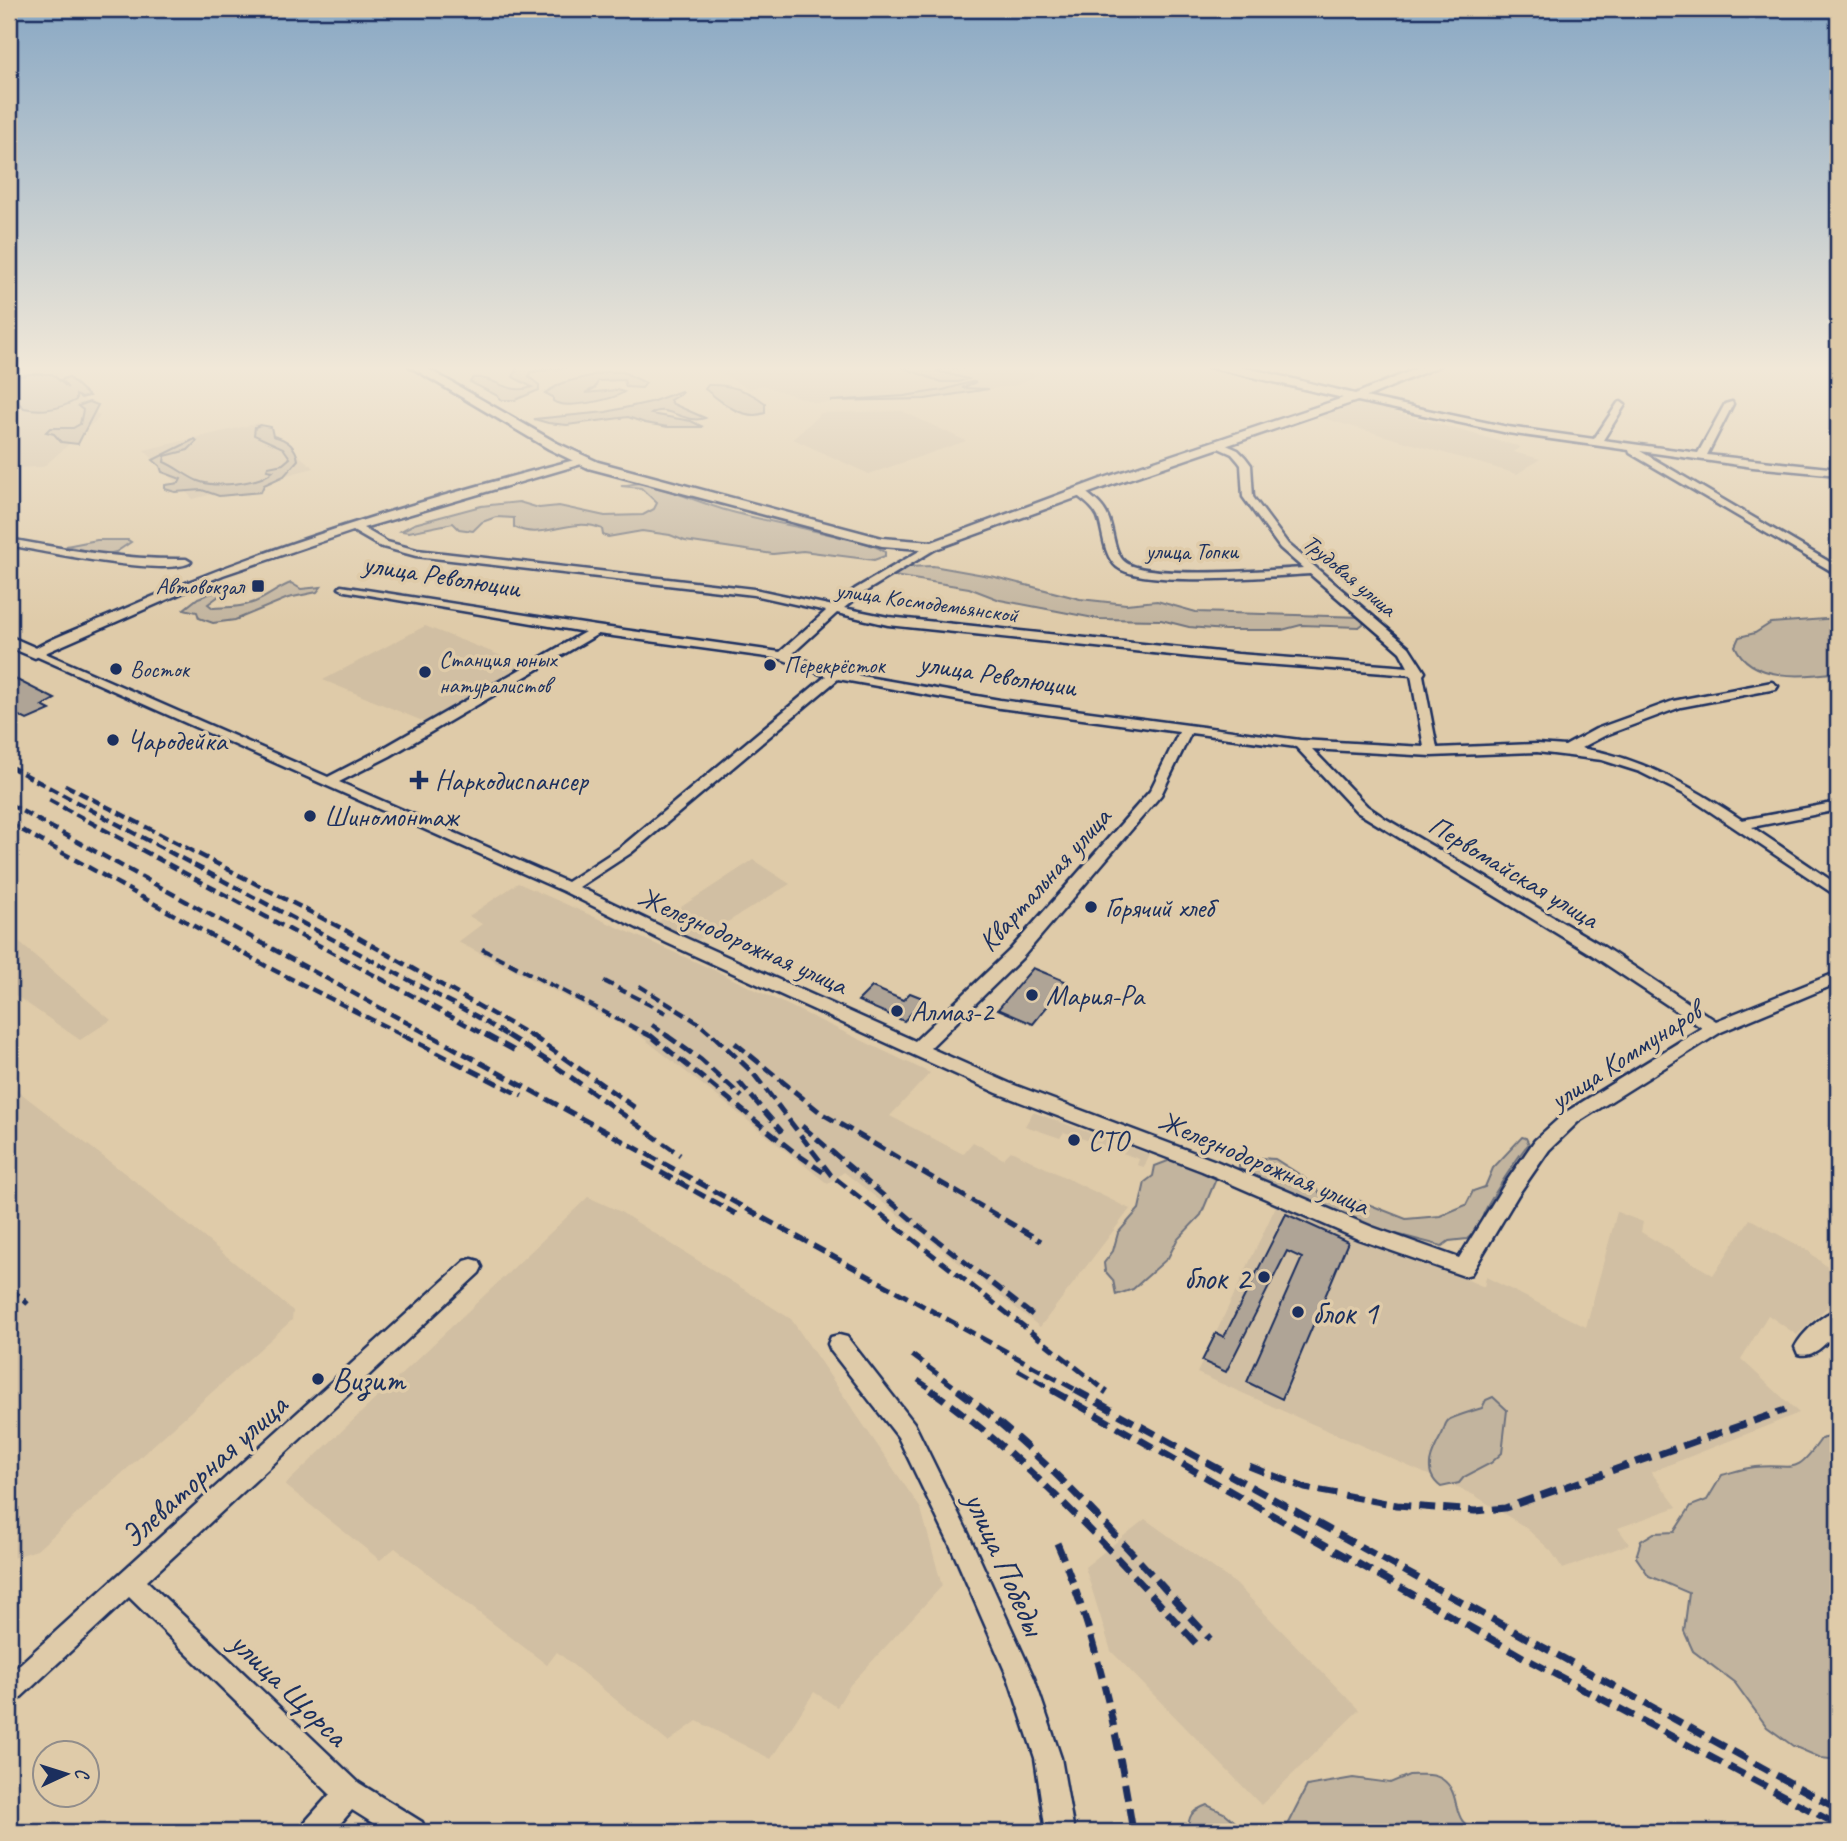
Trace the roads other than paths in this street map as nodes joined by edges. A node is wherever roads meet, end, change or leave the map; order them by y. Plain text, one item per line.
1 (566, 452) edge
2 (1194, 452) edge
3 (1236, 452) edge
4 (1635, 452) edge
5 (1666, 452) edge
6 (1705, 452) edge
7 (1702, 457) junction
8 (582, 461) junction
9 (1838, 472) edge
10 (1079, 492) junction
11 (354, 527) junction
12 (9, 542) edge
13 (933, 546) junction
14 (186, 562) dead end
15 (1313, 571) junction
16 (1838, 572) edge
17 (345, 588) dead end
18 (833, 611) junction
19 (596, 630) junction
20 (9, 641) edge
21 (35, 653) junction
22 (783, 656) junction
23 (1419, 672) junction
24 (835, 675) junction
25 (1772, 687) dead end
26 (1187, 729) junction
27 (1300, 744) junction
28 (1567, 750) junction
29 (1431, 752) junction
30 (330, 782) junction
31 (1838, 806) edge
32 (1741, 825) junction
33 (568, 888) junction
34 (1838, 892) edge
35 (1838, 977) edge
36 (1715, 1028) junction
37 (918, 1049) junction
38 (472, 1267) dead end
39 (1464, 1268) joint
40 (1838, 1318) edge
41 (839, 1344) dead end
42 (1807, 1347) dead end
43 (130, 1581) junction
44 (9, 1691) edge
45 (349, 1793) junction
46 (315, 1832) edge
47 (412, 1832) edge
48 (1060, 1832) edge

1 - 8 street
2 - 10 street
3 - 15 street, Трудовая улица
4 - 16 street
5 - 7 street
6 - 7 street
7 - 9 street
8 - 11 street
8 - 13 street
10 - 13 street
10 - 15 street, улица Топки
11 - 18 street, улица Космодемьянской
11 - 21 street
12 - 14 street
13 - 18 street
15 - 23 street, Трудовая улица
17 - 19 street, улица Революции
18 - 22 street
18 - 23 street, улица Космодемьянской
19 - 22 street, улица Революции
19 - 30 street
20 - 21 street, Железнодорожная улица
21 - 30 street, Железнодорожная улица
22 - 24 street, улица Революции
23 - 29 street, Трудовая улица
24 - 26 street, улица Революции
24 - 33 street
25 - 28 street, улица Революции
26 - 27 street, улица Революции
26 - 37 street, Квартальная улица
27 - 29 street, улица Революции
27 - 36 street, Первомайская улица
28 - 29 street, улица Революции
28 - 32 street, улица Революции
30 - 33 street, Железнодорожная улица
31 - 32 street
32 - 34 street, улица Революции
33 - 37 street, Железнодорожная улица
35 - 36 street, улица Коммунаров
36 - 39 street, улица Коммунаров
37 - 39 street, Железнодорожная улица
38 - 43 street, Элеваторная улица
40 - 42 street
41 - 48 street, улица Победы
43 - 44 street, Элеваторная улица
43 - 45 street, улица Щорса
45 - 46 street
45 - 47 street, улица Щорса

